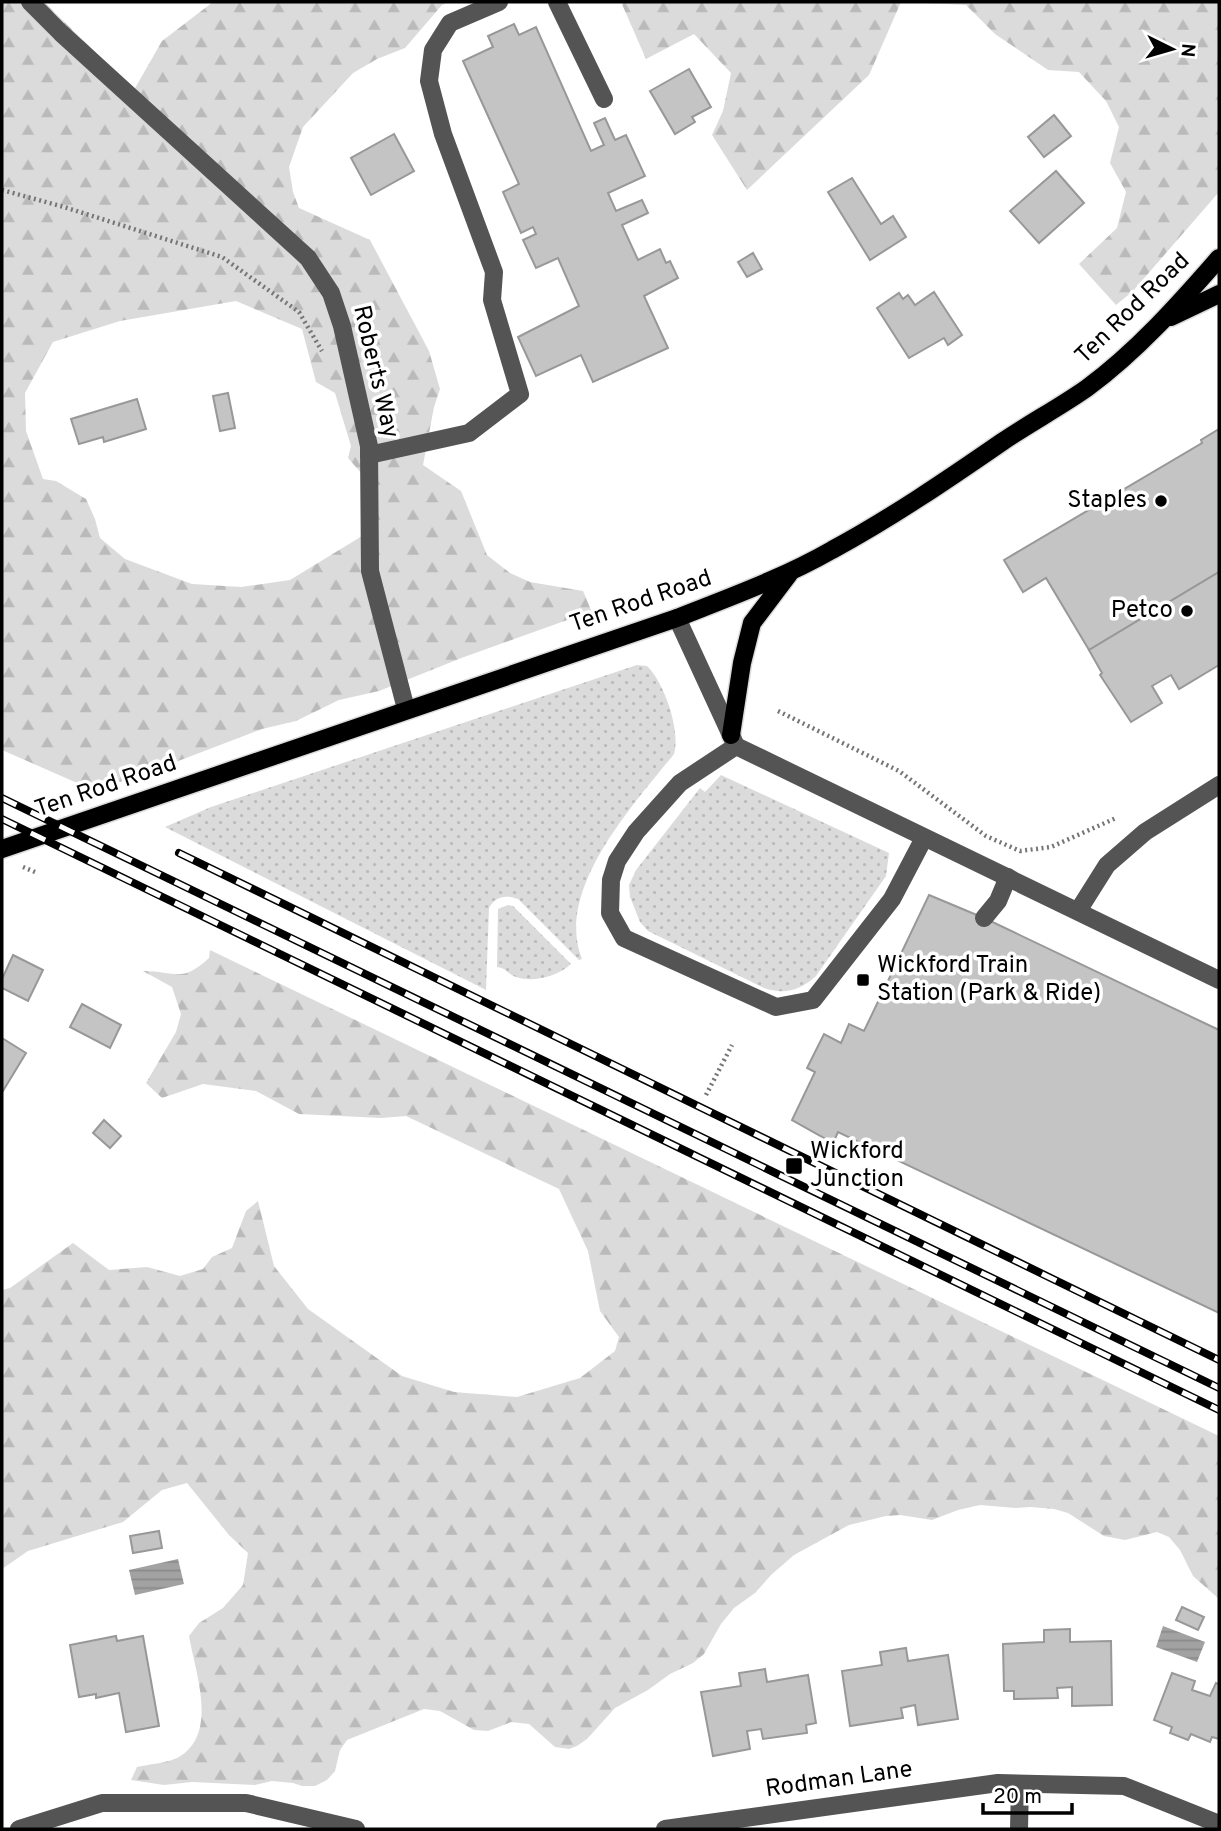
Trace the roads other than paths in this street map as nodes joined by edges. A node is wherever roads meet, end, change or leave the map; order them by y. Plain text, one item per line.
1 (30, 2) edge
2 (499, 2) edge
3 (557, 2) edge
4 (604, 99) dead end
5 (1219, 258) edge
6 (1219, 294) edge
7 (1165, 320) junction
8 (369, 455) junction
9 (792, 570) junction
10 (677, 618) junction
11 (407, 709) junction
12 (733, 740) junction
13 (1219, 785) edge
14 (924, 838) junction
15 (2, 849) edge
16 (1008, 877) junction
17 (1078, 911) junction
18 (984, 918) dead end
19 (1219, 980) edge
20 (1020, 1784) junction
21 (1219, 1824) edge
22 (19, 1829) edge
23 (356, 1829) edge
24 (665, 1829) edge
25 (1019, 1829) edge

1 - 8 street, Roberts Way
2 - 8 street
3 - 4 street
5 - 7 main road, Ten Rod Road
6 - 7 main road
7 - 9 main road, Ten Rod Road
8 - 11 street, Roberts Way
9 - 10 main road, Ten Rod Road
9 - 12 main road
10 - 11 main road, Ten Rod Road
10 - 12 street
11 - 15 main road, Ten Rod Road
12 - 14 street
12 - 14 street
13 - 17 street
14 - 16 street
16 - 17 street
16 - 18 street
17 - 19 street
20 - 21 street, Rodman Lane
20 - 24 street, Rodman Lane
20 - 25 street
22 - 23 street

